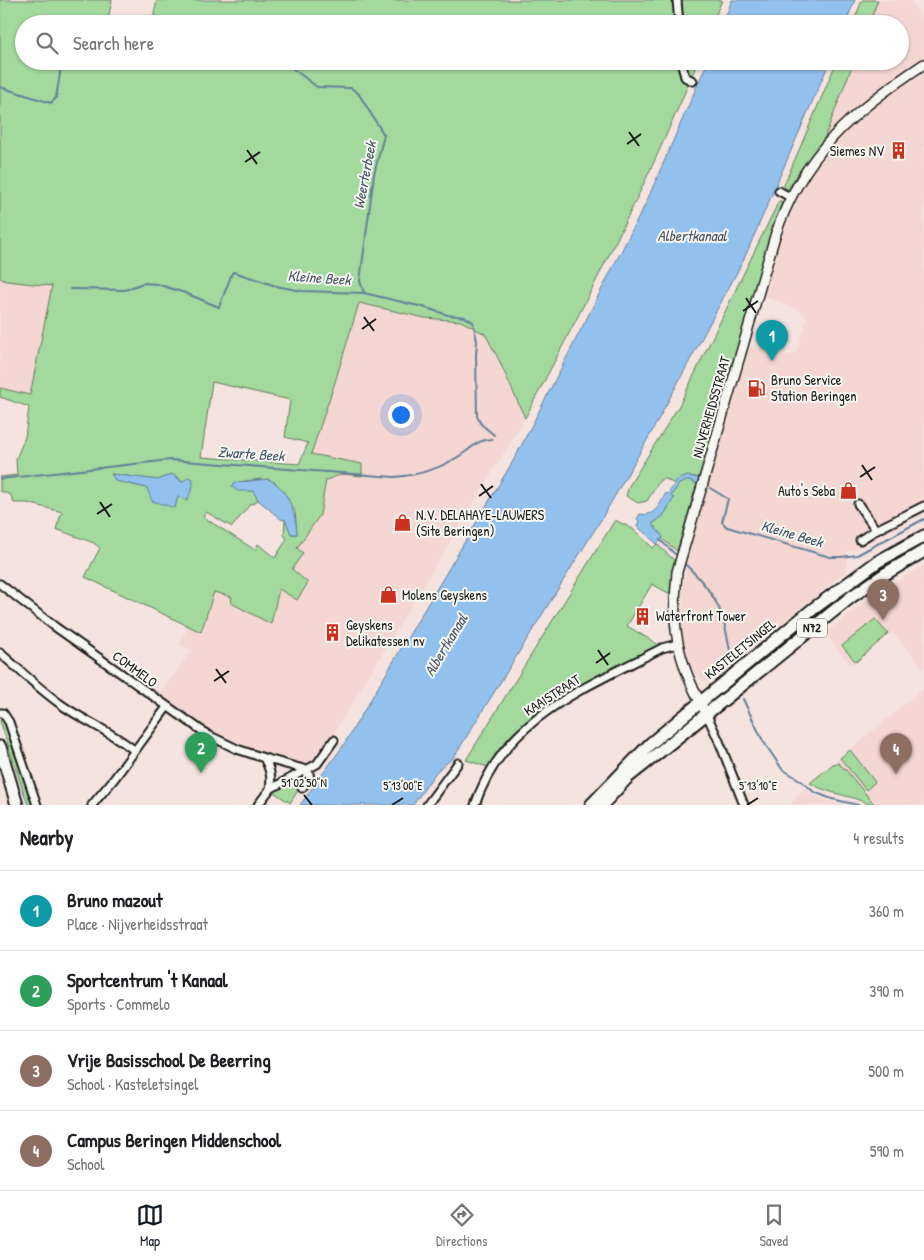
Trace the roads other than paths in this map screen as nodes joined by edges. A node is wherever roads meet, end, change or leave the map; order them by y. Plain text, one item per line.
1 (678, 0) edge
2 (679, 15) edge
3 (924, 64) edge
4 (683, 70) edge
5 (693, 81) dead end
6 (779, 191) dead end
7 (790, 197) junction
8 (858, 504) dead end
9 (924, 506) edge
10 (876, 530) junction
11 (924, 536) edge
12 (860, 540) dead end
13 (924, 551) edge
14 (0, 584) edge
15 (677, 644) junction
16 (0, 653) edge
17 (700, 702) junction
18 (167, 707) junction
19 (0, 713) edge
20 (706, 713) junction
21 (334, 740) dead end
22 (0, 747) edge
23 (135, 751) junction
24 (264, 758) junction
25 (458, 763) dead end
26 (307, 770) junction
27 (302, 788) dead end
28 (270, 789) junction
29 (17, 805) edge
30 (37, 805) edge
31 (92, 805) edge
32 (258, 805) edge
33 (427, 805) edge
34 (475, 805) edge
35 (590, 805) edge
36 (602, 805) edge
37 (744, 805) edge

1 - 2 street
3 - 7 street, NIJVERHEIDSSTRAAT
4 - 5 street
6 - 7 street
7 - 15 street, NIJVERHEIDSSTRAAT
8 - 10 street
9 - 10 street
10 - 12 street
11 - 17 main road, KASTELETSINGEL / N72
13 - 20 main road, KASTELETSINGEL / N72
14 - 18 street, COMMELO
15 - 17 street, NIJVERHEIDSSTRAAT
15 - 34 street, KAAISTRAAT
16 - 23 street
17 - 20 street, NIJVERHEIDSSTRAAT
17 - 35 main road, KASTELETSINGEL / N72
18 - 23 street
18 - 24 street, COMMELO
19 - 30 street
20 - 36 main road, KASTELETSINGEL / N72
20 - 37 street, NIJVERHEIDSSTRAAT
21 - 26 street
22 - 29 main road
23 - 31 street
24 - 26 street, COMMELO
24 - 28 street
25 - 33 street
26 - 27 street
26 - 28 street
28 - 32 street

